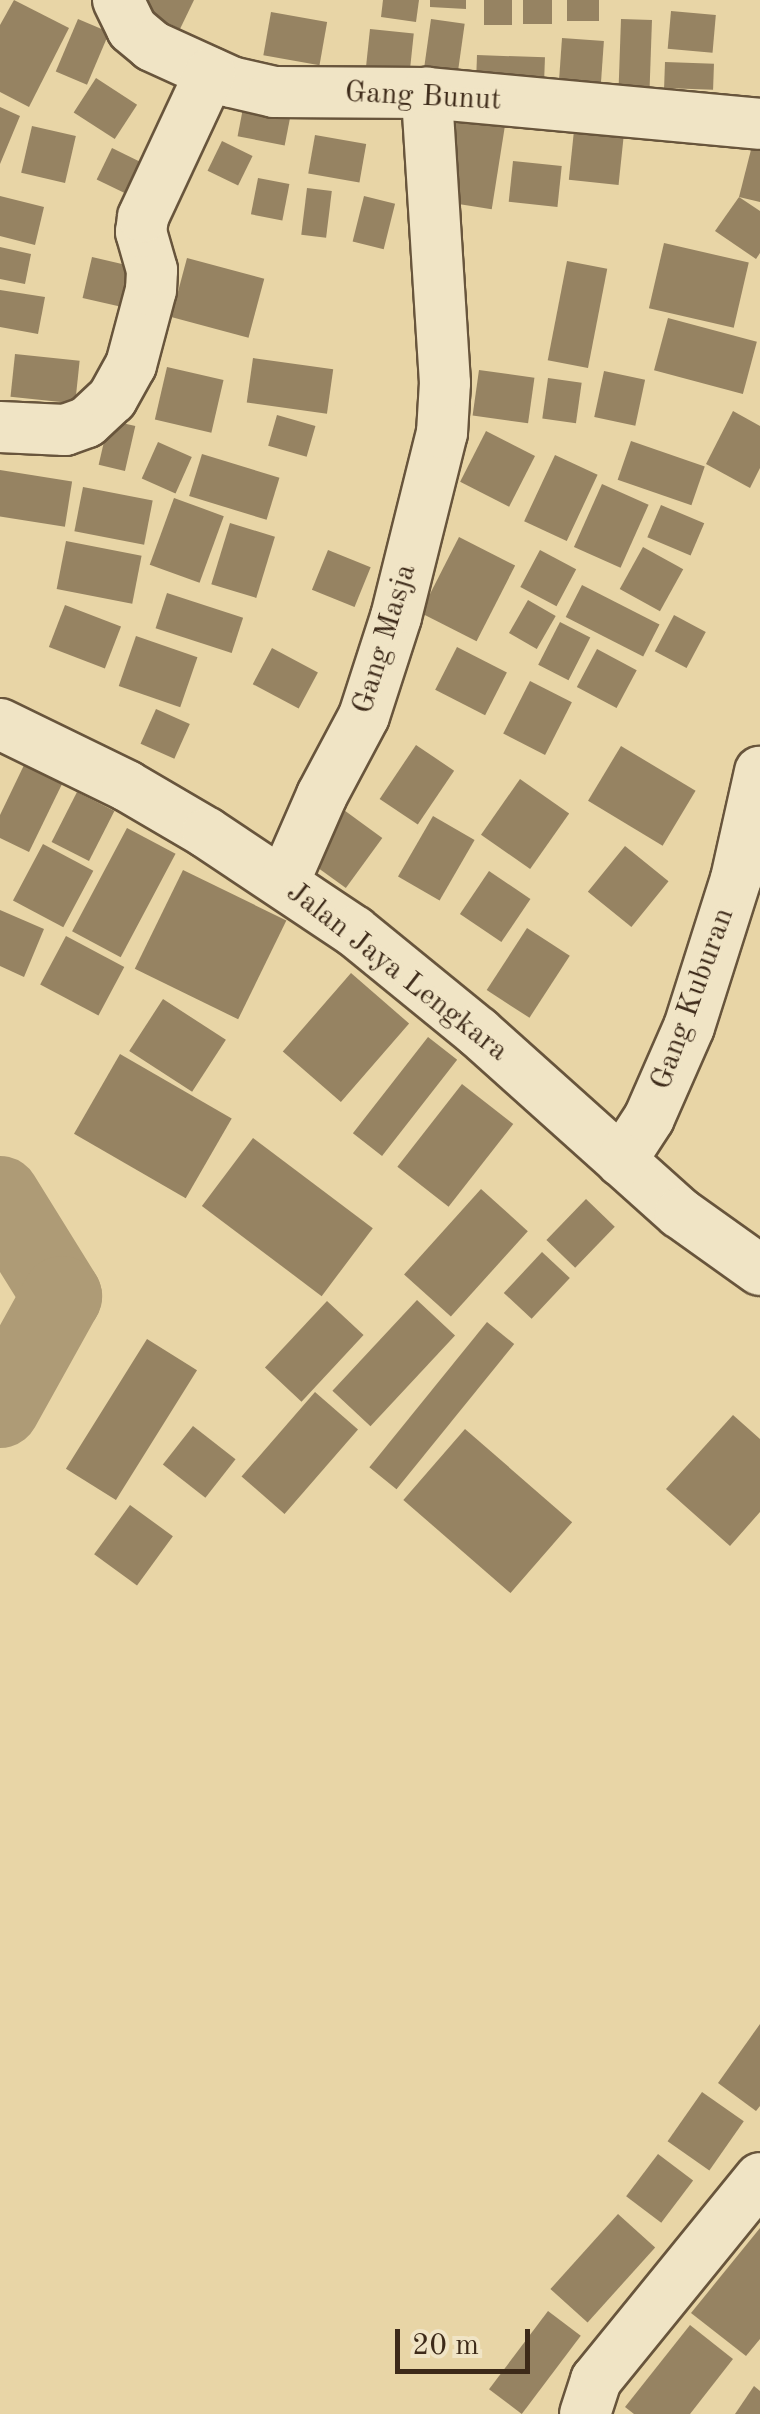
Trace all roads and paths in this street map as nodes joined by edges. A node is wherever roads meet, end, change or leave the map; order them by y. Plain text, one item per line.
1 (118, 0) edge
2 (210, 73) junction
3 (427, 92) junction
4 (760, 124) edge
5 (0, 427) edge
6 (0, 724) edge
7 (760, 772) edge
8 (284, 882) junction
9 (621, 1161) junction
10 (760, 1270) edge
11 (760, 2178) edge
12 (585, 2414) edge

1 - 2 street, Gang Bunut
2 - 3 street, Gang Bunut
2 - 5 street
3 - 4 street, Gang Bunut
3 - 8 street, Gang Masja
6 - 8 street, Jalan Jaya Lengkara
7 - 9 street, Gang Kuburan
8 - 9 street, Jalan Jaya Lengkara
9 - 10 street, Jalan Jaya Lengkara
11 - 12 street

